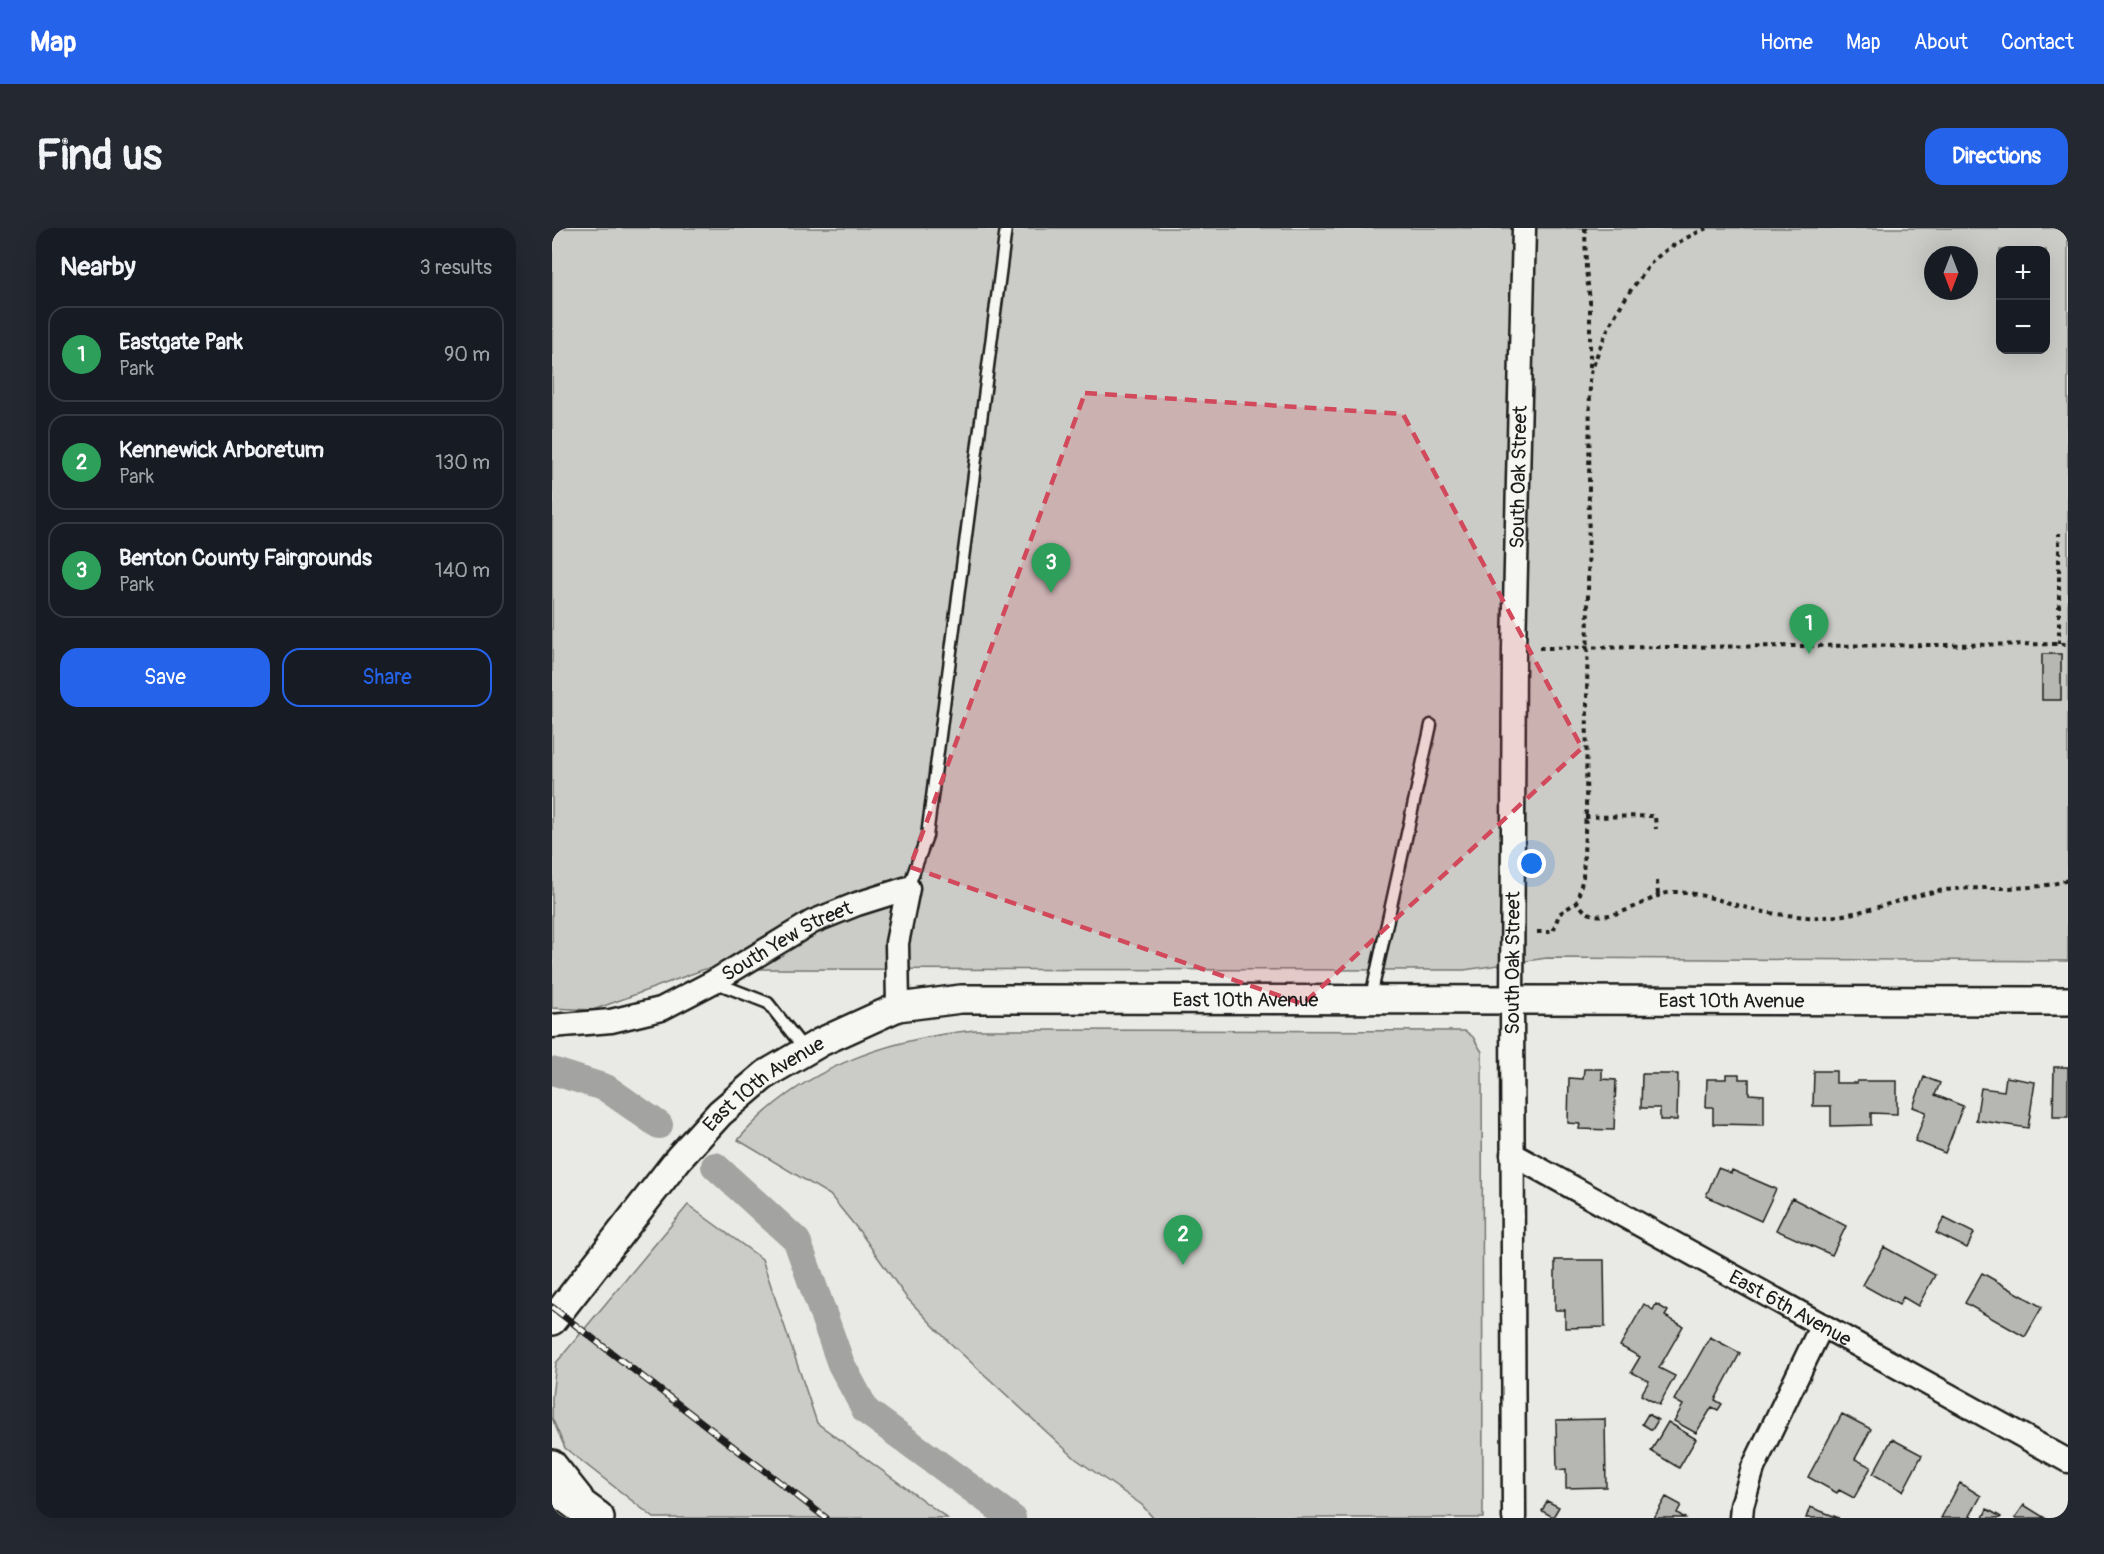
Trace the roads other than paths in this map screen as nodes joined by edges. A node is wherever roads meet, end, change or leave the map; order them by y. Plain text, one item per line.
1 (1006, 228) edge
2 (1524, 228) edge
3 (1431, 725) dead end
4 (908, 888) junction
5 (713, 982) junction
6 (1370, 1001) junction
7 (2068, 1001) edge
8 (1512, 1002) junction
9 (898, 1007) junction
10 (552, 1026) edge
11 (806, 1051) junction
12 (1512, 1154) junction
13 (552, 1321) edge
14 (1822, 1325) junction
15 (2068, 1461) edge
16 (552, 1464) edge
17 (552, 1485) edge
18 (594, 1516) edge
19 (1514, 1518) edge
20 (1741, 1518) edge

1 - 4 lane
2 - 8 street, South Oak Street
3 - 6 lane
4 - 5 street, South Yew Street
4 - 9 street
5 - 10 street, South Yew Street
5 - 11 lane
6 - 8 street, East 10th Avenue
6 - 9 street, East 10th Avenue
7 - 8 street, East 10th Avenue
8 - 12 street, South Oak Street
9 - 11 street, East 10th Avenue
11 - 13 street, East 10th Avenue
12 - 14 street, East 6th Avenue
12 - 19 street, South Oak Street
14 - 15 street, East 6th Avenue
14 - 20 street
16 - 18 street
17 - 18 main road

